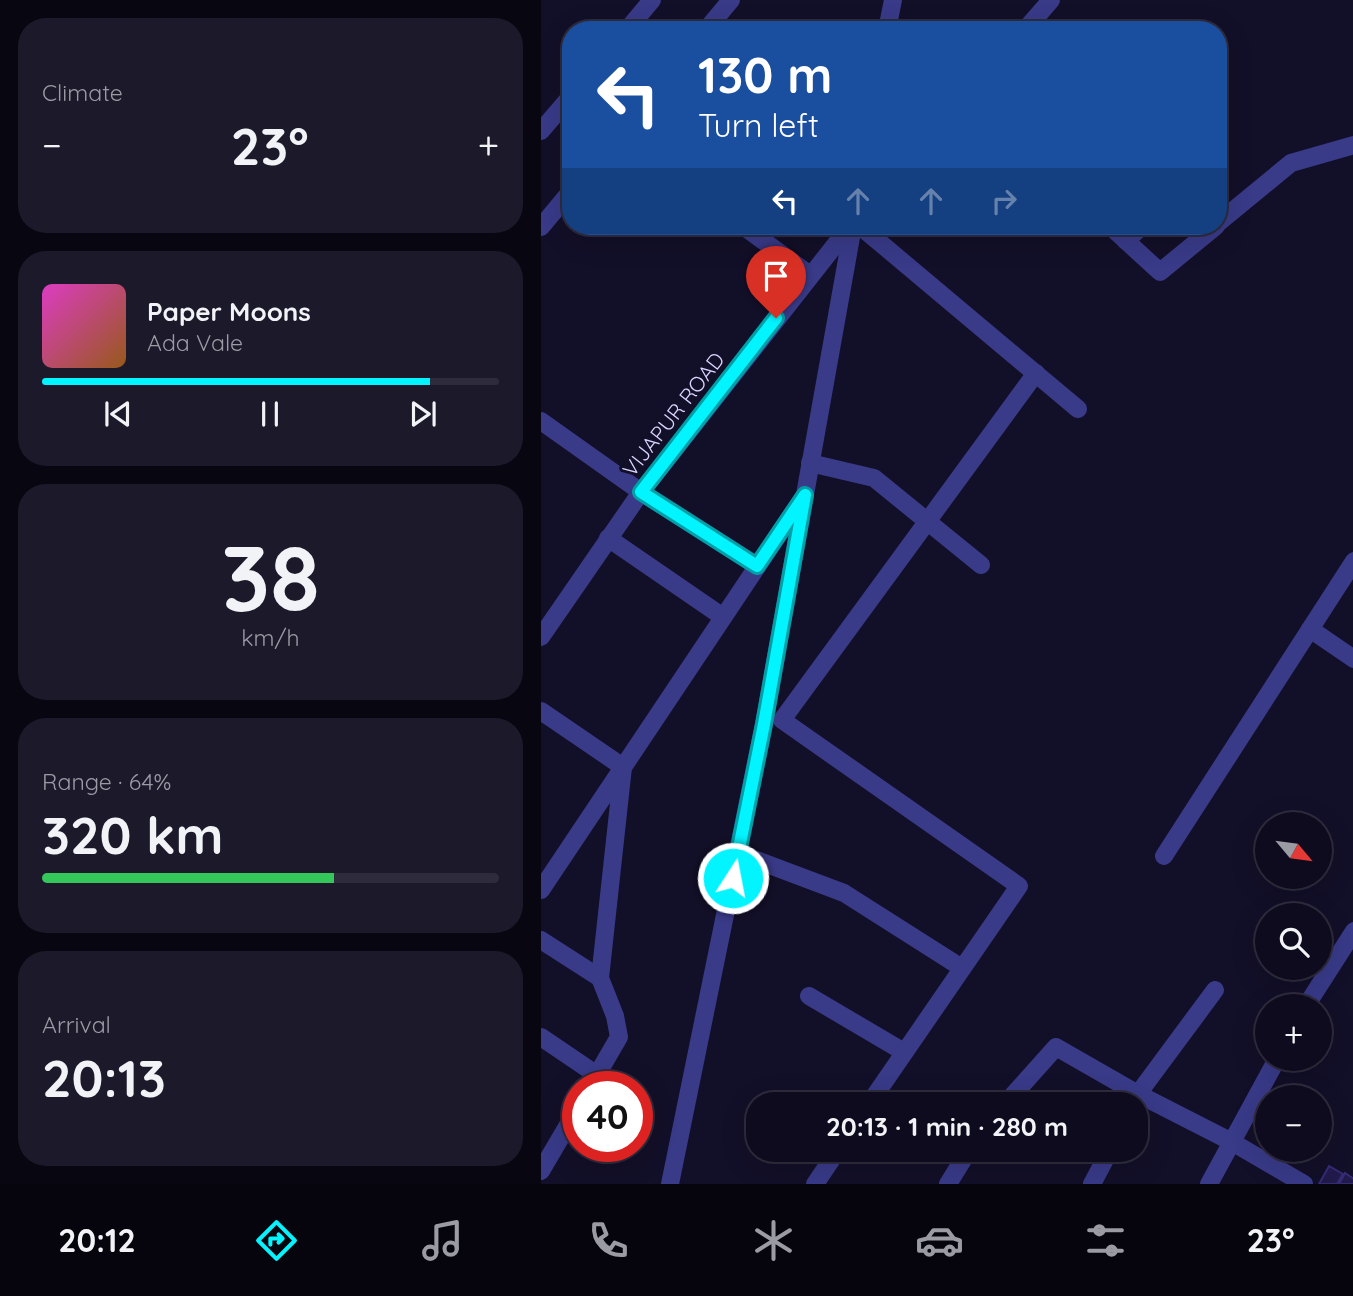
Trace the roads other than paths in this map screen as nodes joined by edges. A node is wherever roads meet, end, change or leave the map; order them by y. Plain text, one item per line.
1 (652, 0) edge
2 (732, 0) edge
3 (893, 0) edge
4 (1051, 0) edge
5 (634, 21) edge
6 (714, 21) edge
7 (889, 21) edge
8 (1033, 21) edge
9 (562, 106) edge
10 (541, 131) edge
11 (1353, 145) edge
12 (562, 202) edge
13 (1227, 217) edge
14 (541, 227) edge
15 (755, 235) edge
16 (843, 235) edge
17 (849, 235) edge
18 (871, 235) edge
19 (1120, 235) edge
20 (1132, 235) edge
21 (1205, 235) edge
22 (1126, 241) junction
23 (810, 275) junction
24 (1036, 373) junction
25 (1078, 409) dead end
26 (541, 421) edge
27 (811, 463) junction
28 (641, 492) junction
29 (805, 495) junction
30 (927, 522) junction
31 (608, 538) junction
32 (1353, 561) edge
33 (981, 565) dead end
34 (757, 566) junction
35 (723, 617) junction
36 (1310, 629) junction
37 (541, 638) edge
38 (1353, 659) edge
39 (541, 711) edge
40 (623, 767) junction
41 (738, 853) junction
42 (1164, 856) dead end
43 (541, 890) edge
44 (1353, 932) edge
45 (541, 940) edge
46 (962, 968) junction
47 (600, 978) junction
48 (1215, 990) dead end
49 (1314, 994) edge
50 (809, 996) dead end
51 (541, 1037) edge
52 (904, 1052) junction
53 (582, 1071) edge
54 (600, 1071) edge
55 (1270, 1071) edge
56 (877, 1092) edge
57 (1016, 1092) edge
58 (1124, 1092) edge
59 (1140, 1092) edge
60 (1148, 1105) edge
61 (562, 1133) edge
62 (1232, 1142) junction
63 (830, 1162) edge
64 (962, 1162) edge
65 (1104, 1162) edge
66 (542, 1165) edge
67 (670, 1184) edge
68 (815, 1184) edge
69 (948, 1184) edge
70 (1092, 1184) edge
71 (1209, 1184) edge
72 (1304, 1184) edge

1 - 5 street
2 - 6 street
3 - 7 street
4 - 8 street
9 - 10 street
11 - 13 street
12 - 14 street
15 - 23 street
16 - 23 street, VIJAPUR ROAD
17 - 27 street
18 - 24 street
19 - 22 street
20 - 22 street
21 - 22 street
23 - 28 street, VIJAPUR ROAD
24 - 25 street
24 - 30 street
26 - 28 street
27 - 29 street
27 - 30 street
28 - 31 street, VIJAPUR ROAD
28 - 34 street
29 - 34 street
29 - 41 street
30 - 33 street
30 - 46 street
31 - 35 street
31 - 37 street, VIJAPUR ROAD
32 - 36 street
34 - 35 street
35 - 40 street
36 - 38 street
36 - 42 street
39 - 40 street
40 - 43 street
40 - 47 street
41 - 46 street
41 - 67 street
44 - 49 street
45 - 47 street
46 - 52 street
47 - 54 street
48 - 59 street
50 - 52 street
51 - 53 street
52 - 56 street
55 - 62 street
57 - 58 street
60 - 62 street
61 - 66 street
62 - 71 street
62 - 72 street
63 - 68 street
64 - 69 street
65 - 70 street

